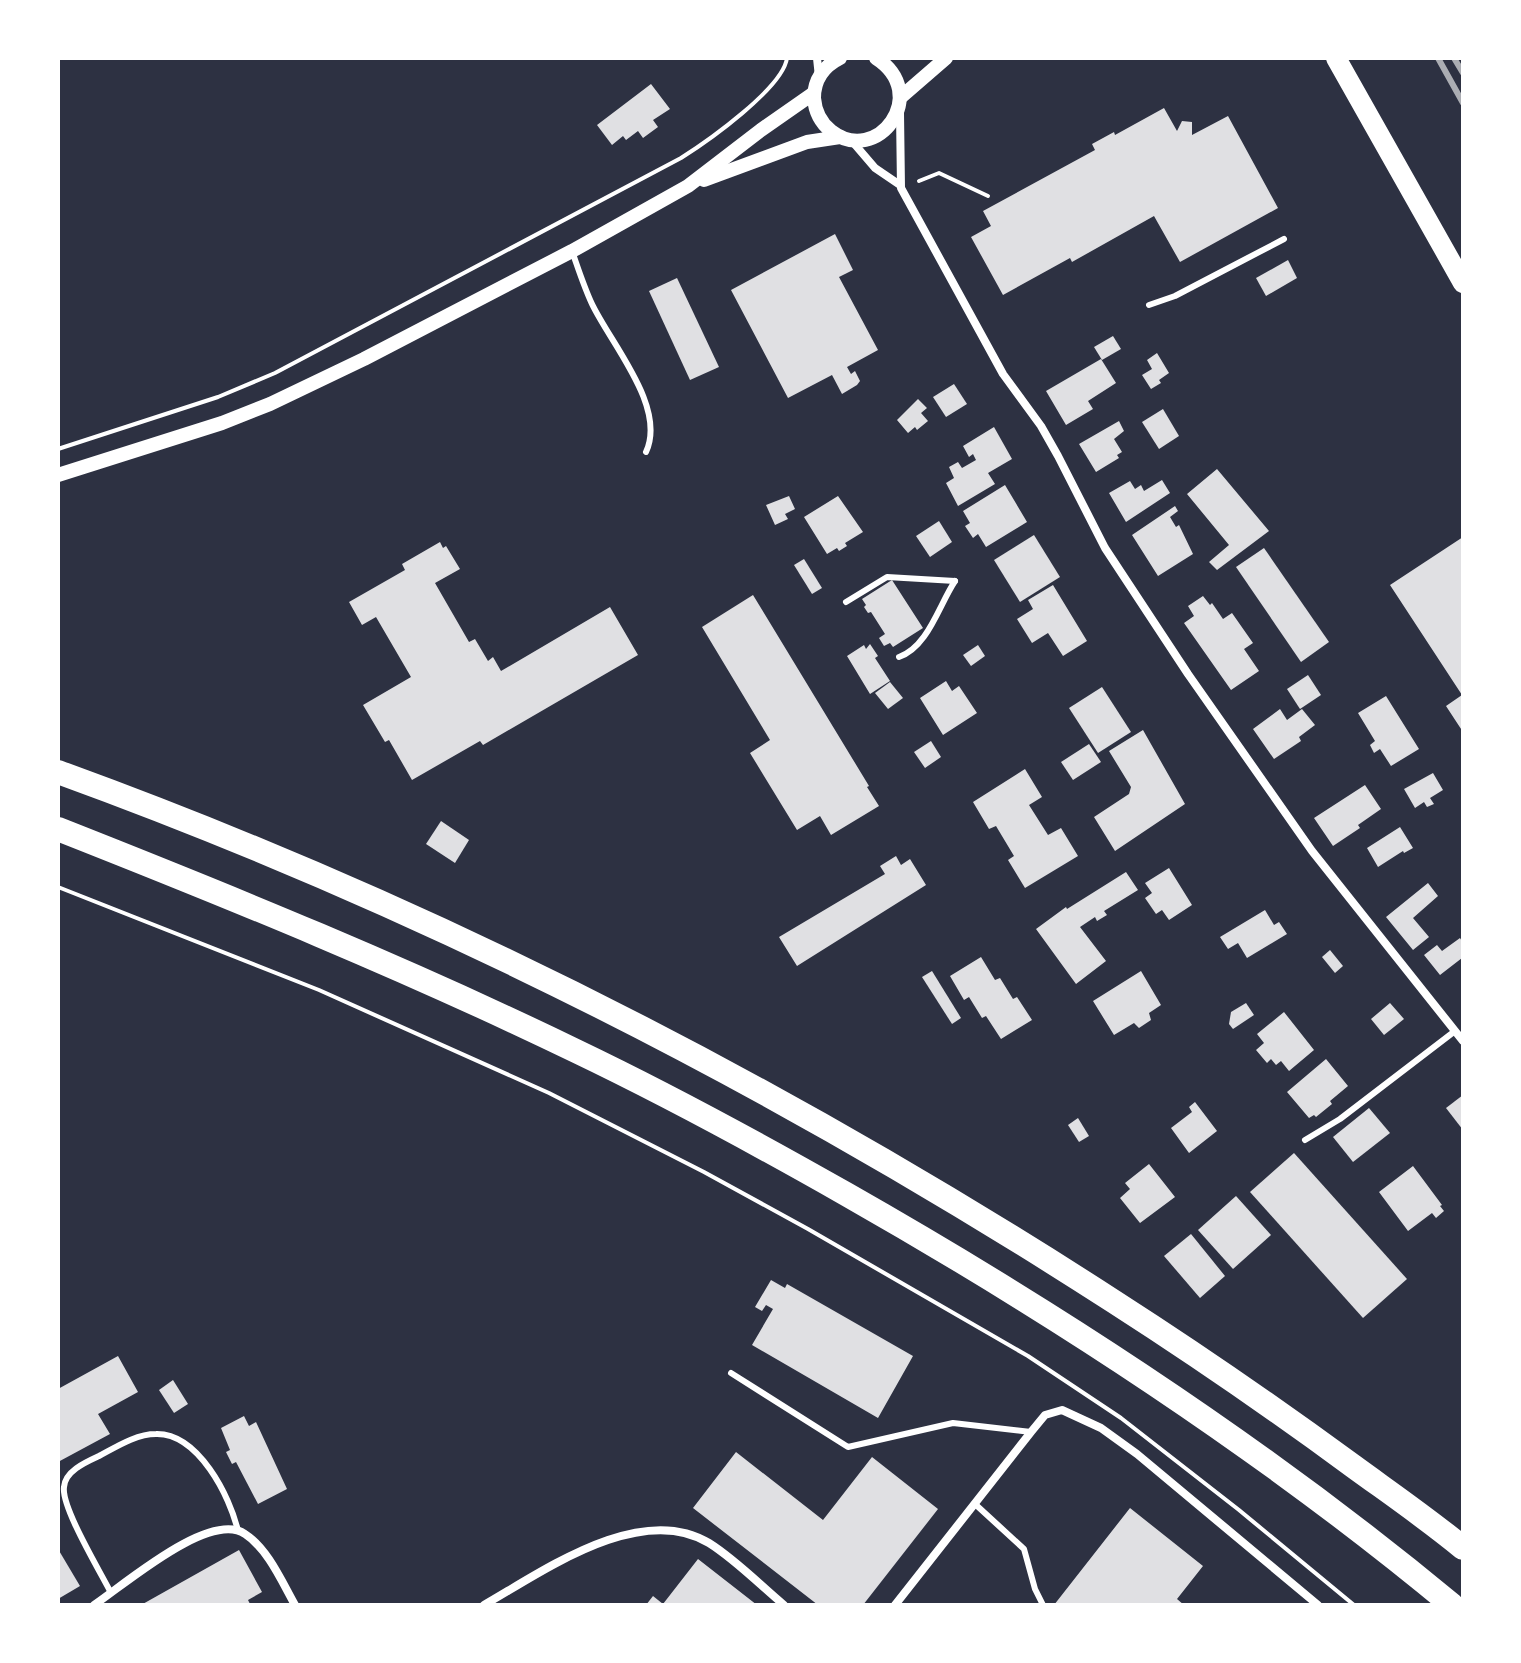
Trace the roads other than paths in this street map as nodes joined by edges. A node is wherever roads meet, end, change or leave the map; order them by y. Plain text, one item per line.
1 (817, 58) edge
2 (840, 58) edge
3 (876, 58) edge
4 (946, 58) edge
5 (1336, 58) edge
6 (819, 77) junction
7 (814, 93) junction
8 (900, 102) junction
9 (845, 138) junction
10 (900, 185) junction
11 (688, 186) junction
12 (1284, 239) dead end
13 (572, 251) junction
14 (1463, 283) edge
15 (1149, 305) dead end
16 (646, 452) dead end
17 (58, 475) edge
18 (846, 602) dead end
19 (899, 657) dead end
20 (58, 772) edge
21 (58, 829) edge
22 (1455, 1031) junction
23 (1463, 1041) edge
24 (1305, 1140) dead end
25 (731, 1373) dead end
26 (1031, 1432) junction
27 (975, 1504) junction
28 (238, 1531) junction
29 (1463, 1548) edge
30 (111, 1593) junction
31 (94, 1605) edge
32 (295, 1605) edge
33 (484, 1605) edge
34 (784, 1605) edge
35 (895, 1605) edge
36 (1043, 1605) edge
37 (1318, 1605) edge
38 (1452, 1605) edge

1 - 6 street
2 - 6 street
3 - 8 street
4 - 8 street
5 - 14 main road
6 - 7 street
7 - 9 street
7 - 11 street
8 - 9 street
8 - 10 street
9 - 10 street
9 - 11 street
10 - 22 street
11 - 13 street
12 - 15 lane
13 - 16 lane
13 - 17 street
18 - 19 lane
20 - 29 highway
21 - 38 highway
22 - 23 street
22 - 24 lane
25 - 26 lane
26 - 27 street
26 - 37 street
27 - 35 street
27 - 36 lane
28 - 30 street
28 - 30 lane
28 - 32 street
30 - 31 street
33 - 34 street

